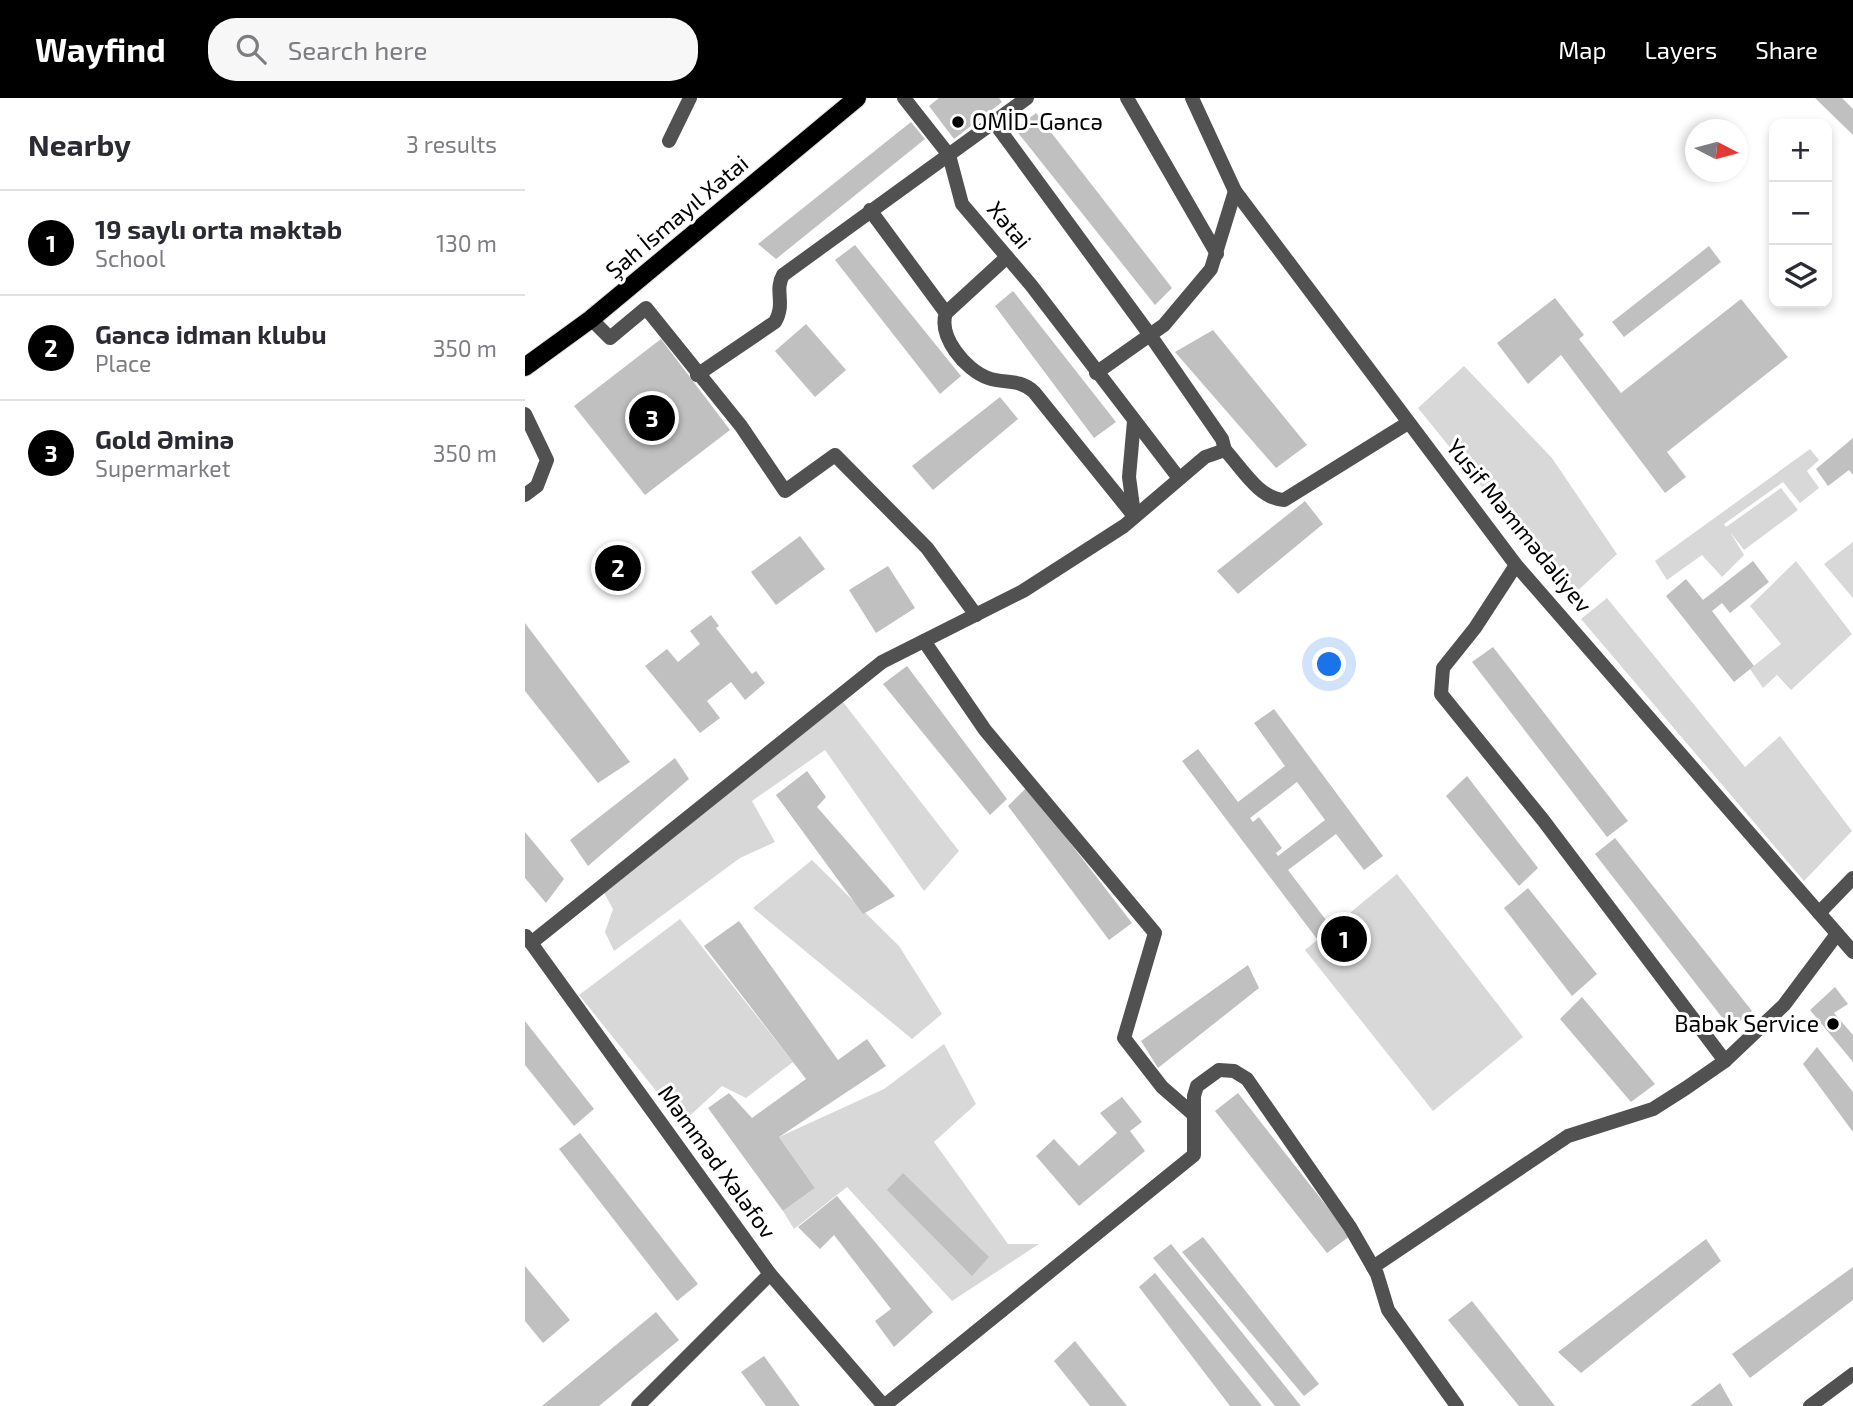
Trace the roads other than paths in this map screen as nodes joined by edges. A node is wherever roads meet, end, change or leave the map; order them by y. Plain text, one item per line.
1 (690, 98) edge
2 (856, 98) edge
3 (904, 98) edge
4 (1027, 98) edge
5 (1126, 98) edge
6 (1192, 98) edge
7 (994, 122) junction
8 (669, 141) dead end
9 (949, 155) junction
10 (1235, 191) junction
11 (870, 210) junction
12 (1217, 254) junction
13 (1007, 257) junction
14 (946, 313) junction
15 (591, 320) junction
16 (1150, 335) junction
17 (525, 367) edge
18 (1096, 373) junction
19 (697, 374) junction
20 (525, 414) edge
21 (1134, 421) junction
22 (1408, 423) junction
23 (1225, 450) junction
24 (1178, 477) junction
25 (525, 495) edge
26 (1134, 516) junction
27 (1517, 565) junction
28 (976, 615) junction
29 (924, 641) junction
30 (1853, 878) edge
31 (1819, 913) junction
32 (1837, 934) junction
33 (528, 939) edge
34 (1853, 952) edge
35 (1725, 1061) junction
36 (1193, 1114) junction
37 (1373, 1267) junction
38 (770, 1274) junction
39 (1853, 1374) edge
40 (638, 1406) edge
41 (884, 1406) edge
42 (1457, 1406) edge
43 (1810, 1406) edge

1 - 8 street
2 - 15 main road, Şah İsmayıl Xətai
3 - 9 street, Xətai
4 - 7 street
5 - 12 street
6 - 10 street, Yusif Məmmədəliyev
7 - 9 street
7 - 16 street
9 - 11 street
9 - 13 street, Xətai
10 - 12 street
10 - 22 street, Yusif Məmmədəliyev
11 - 14 street
11 - 19 street
12 - 16 street
13 - 14 street
13 - 18 street, Xətai
14 - 26 street
15 - 17 main road, Şah İsmayıl Xətai
15 - 19 street
16 - 18 street
16 - 23 street
18 - 21 street, Xətai
19 - 28 street
20 - 25 street
21 - 24 street, Xətai
21 - 26 street
22 - 23 street
22 - 27 street, Yusif Məmmədəliyev
23 - 24 street
24 - 26 street
26 - 28 street
27 - 31 street, Yusif Məmmədəliyev
27 - 35 street
28 - 29 street
29 - 33 street
29 - 36 street
30 - 31 street
31 - 32 street, Yusif Məmmədəliyev
32 - 34 street, Yusif Məmmədəliyev
32 - 35 street
33 - 38 street, Məmməd Xələfov
35 - 37 street
36 - 37 street
36 - 41 street
37 - 42 street
38 - 40 street
38 - 41 street, Məmməd Xələfov
39 - 43 street

